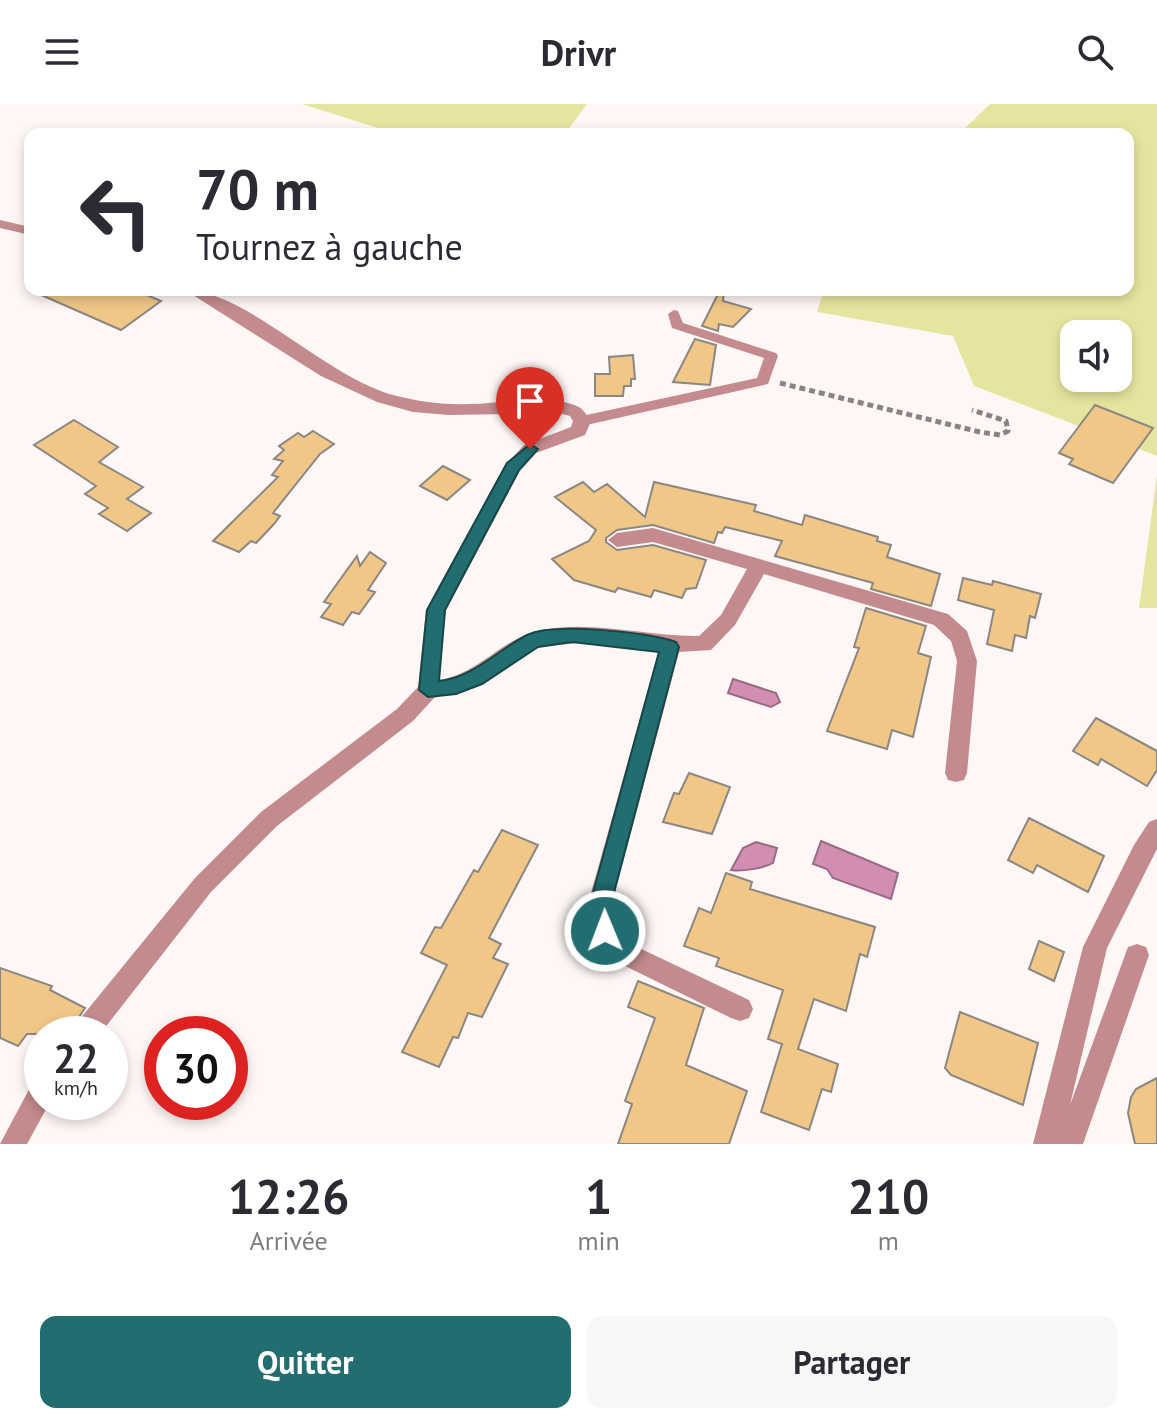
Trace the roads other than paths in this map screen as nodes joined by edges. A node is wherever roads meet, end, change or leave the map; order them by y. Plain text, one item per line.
1 (0, 224) edge
2 (24, 230) edge
3 (203, 296) edge
4 (674, 314) dead end
5 (582, 421) junction
6 (617, 540) dead end
7 (759, 565) junction
8 (670, 647) junction
9 (428, 690) junction
10 (956, 773) dead end
11 (1157, 829) edge
12 (1137, 955) dead end
13 (740, 1009) dead end
14 (98, 1016) edge
15 (26, 1120) edge
16 (12, 1144) edge
17 (1047, 1144) edge
18 (1069, 1144) edge

1 - 2 street
3 - 5 street
4 - 5 lane
5 - 9 street
6 - 7 street
7 - 8 street
7 - 10 street
8 - 9 street
8 - 13 street
9 - 14 street
11 - 17 street
12 - 18 street
15 - 16 street

